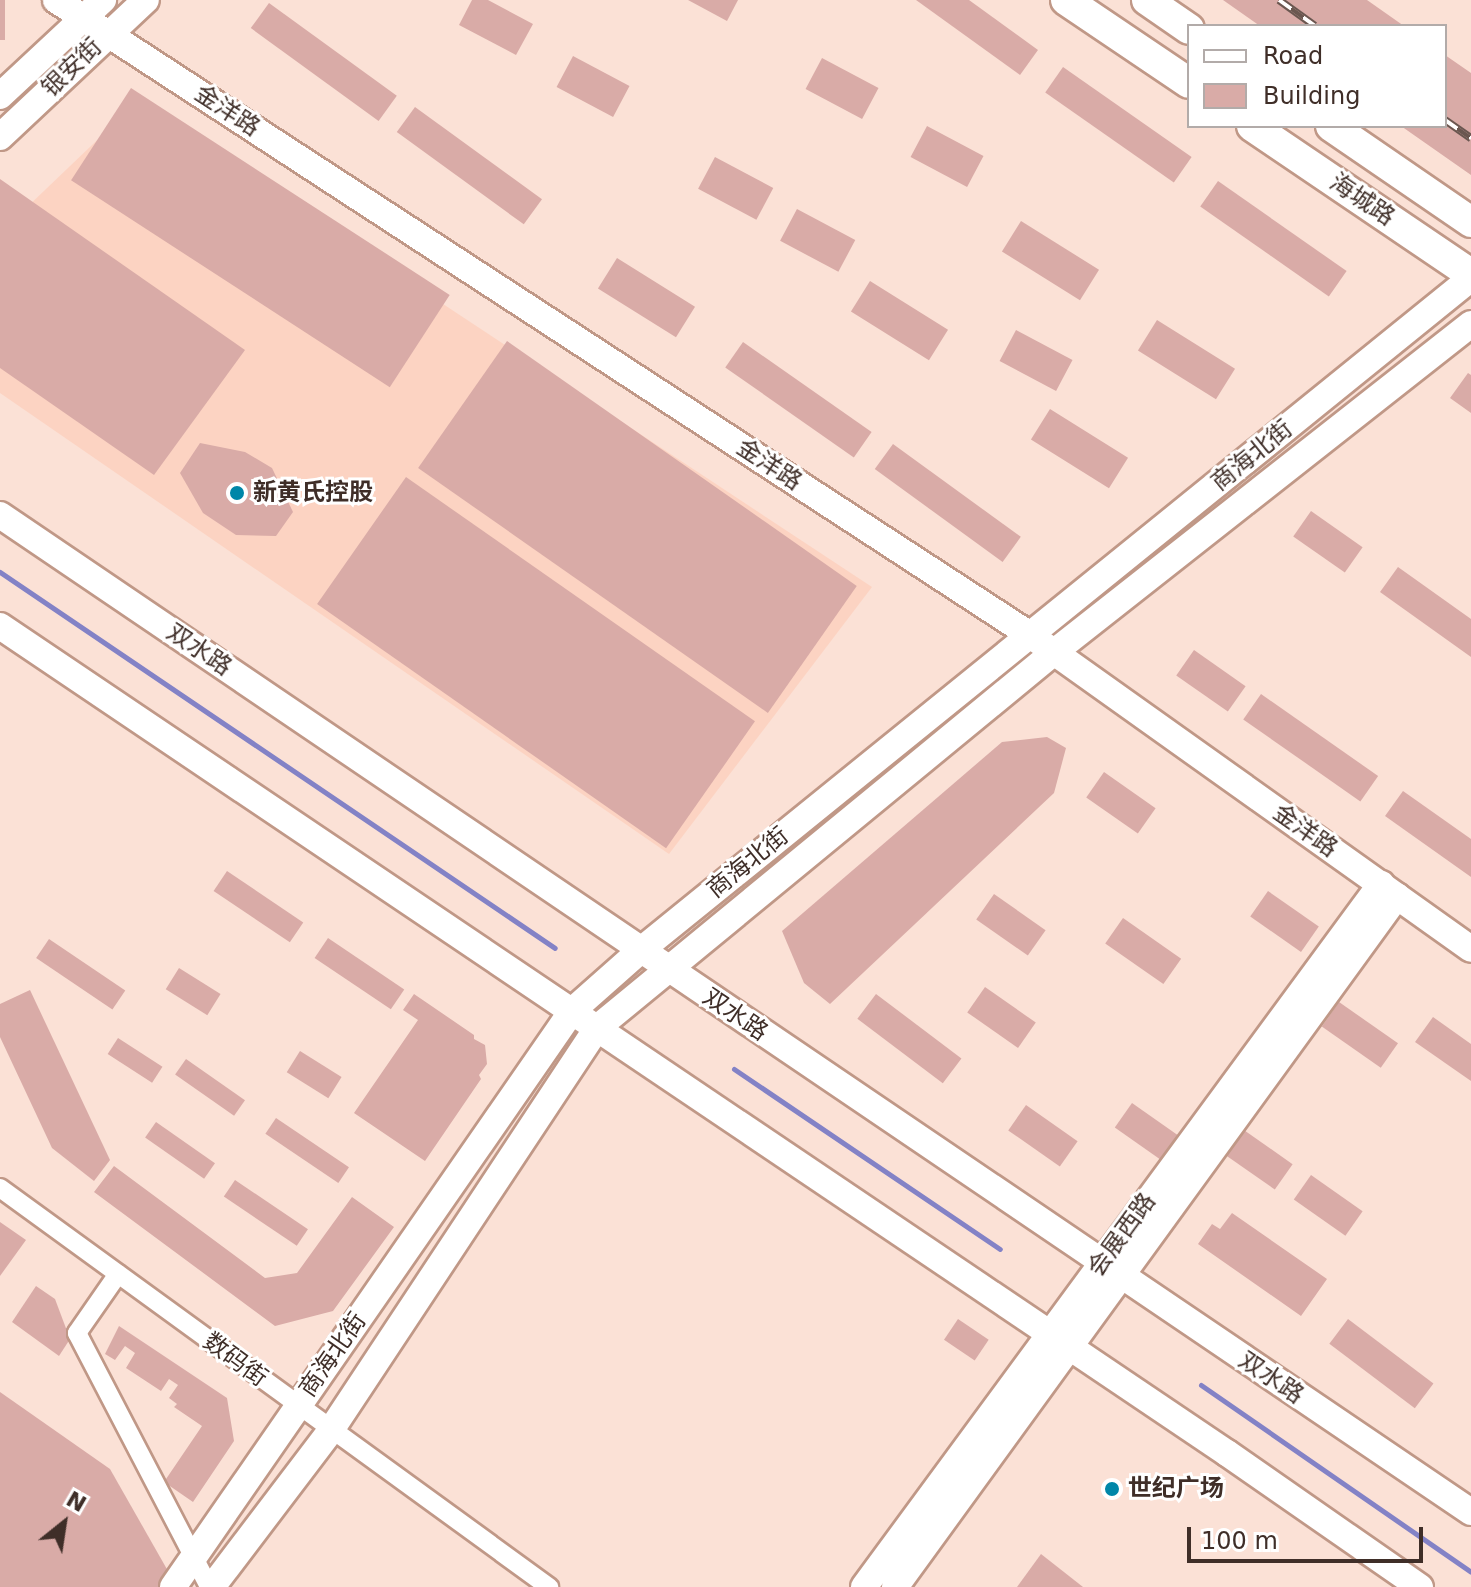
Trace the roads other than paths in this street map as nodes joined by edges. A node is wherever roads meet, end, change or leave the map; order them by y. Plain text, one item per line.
1 (56, 0) edge
2 (146, 0) edge
3 (1066, 0) edge
4 (1147, 0) edge
5 (93, 9) edge
6 (1187, 28) edge
7 (108, 33) junction
8 (1187, 82) edge
9 (0, 96) edge
10 (1255, 128) edge
11 (1334, 128) edge
12 (0, 137) edge
13 (1471, 222) edge
14 (1471, 276) edge
15 (1471, 324) edge
16 (0, 515) edge
17 (0, 626) edge
18 (1030, 635) junction
19 (1053, 653) junction
20 (1389, 890) junction
21 (1471, 949) edge
22 (641, 950) junction
23 (670, 971) junction
24 (572, 1011) junction
25 (597, 1028) junction
26 (0, 1188) edge
27 (1112, 1270) junction
28 (118, 1274) junction
29 (1060, 1341) junction
30 (298, 1405) junction
31 (331, 1430) junction
32 (1471, 1512) edge
33 (194, 1558) junction
34 (522, 1579) edge
35 (173, 1587) edge
36 (210, 1587) edge
37 (549, 1587) edge
38 (864, 1587) edge
39 (895, 1587) edge
40 (1420, 1587) edge

1 - 5 main road, 金洋路
2 - 7 main road, 银安街
3 - 8 main road
4 - 6 main road
5 - 7 main road, 金洋路
5 - 9 main road, 银安街
7 - 12 main road, 银安街
7 - 18 main road, 金洋路
10 - 14 main road, 海城路
11 - 13 main road, 海城路
14 - 18 main road, 商海北街
15 - 19 main road, 商海北街
16 - 22 main road, 双水路
17 - 24 main road
18 - 19 main road, 金洋路
18 - 22 main road, 商海北街
19 - 20 main road, 金洋路
19 - 23 main road, 商海北街
20 - 21 main road, 金洋路
20 - 27 main road, 会展西路
22 - 23 main road, 双水路
22 - 24 main road, 商海北街
23 - 25 main road, 商海北街
23 - 27 main road, 双水路
24 - 25 main road
24 - 30 main road, 商海北街
25 - 29 main road
25 - 31 main road, 商海北街
26 - 28 street, 数码街
27 - 29 main road, 会展西路
27 - 32 main road, 双水路
28 - 30 street, 数码街
28 - 33 street
29 - 38 main road, 会展西路
29 - 39 main road, 会展西路
29 - 40 main road
30 - 31 street, 数码街
30 - 33 main road, 商海北街
31 - 34 street, 数码街
31 - 36 main road, 商海北街
33 - 35 main road, 商海北街
33 - 36 street
34 - 37 street, 数码街

